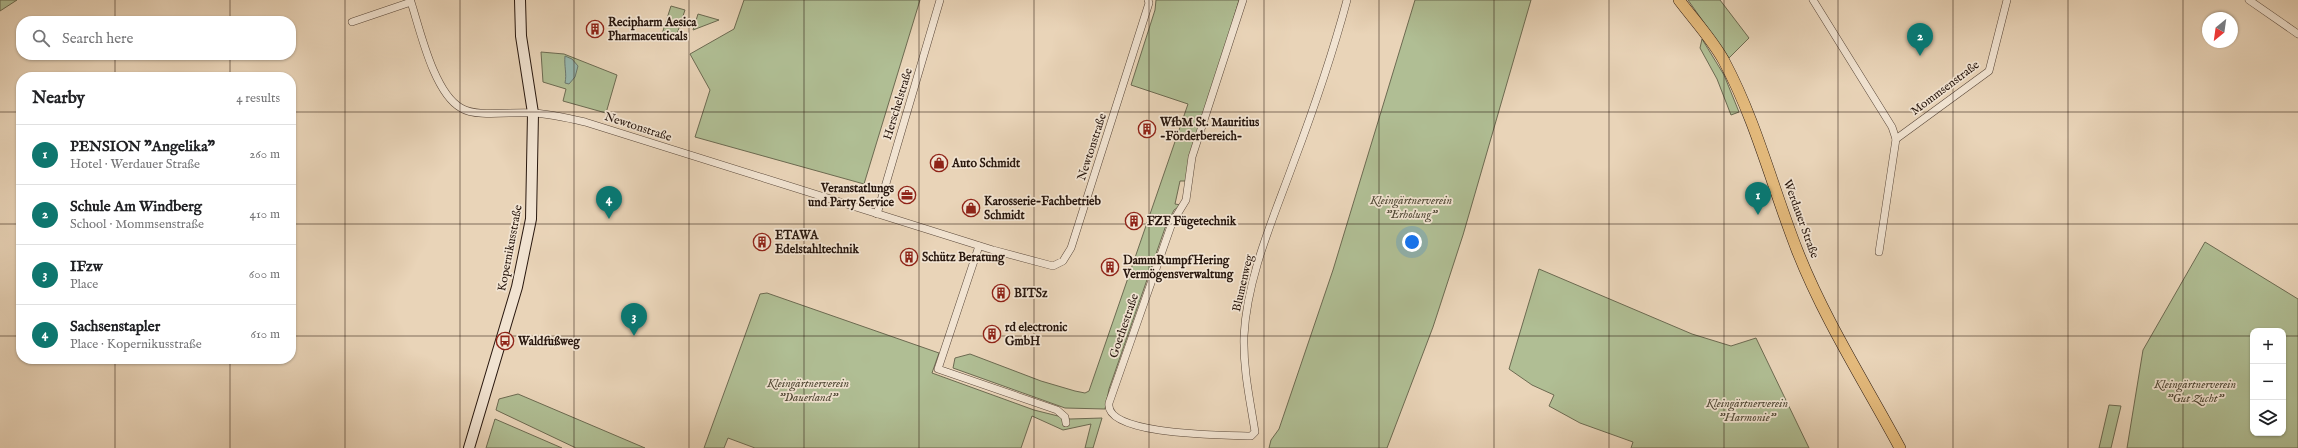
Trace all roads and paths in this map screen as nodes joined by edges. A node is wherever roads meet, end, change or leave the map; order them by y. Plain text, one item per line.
1 (520, 0) edge
2 (940, 0) edge
3 (1148, 0) edge
4 (1243, 0) edge
5 (1347, 0) edge
6 (1679, 0) edge
7 (1813, 0) edge
8 (2007, 0) edge
9 (2249, 0) edge
10 (352, 22) dead end
11 (2298, 34) edge
12 (533, 113) junction
13 (1896, 139) junction
14 (877, 214) junction
15 (979, 246) junction
16 (1879, 252) dead end
17 (1109, 411) joint
18 (1066, 423) dead end
19 (469, 448) edge
20 (1900, 448) edge

1 - 12 street, Kopernikusstraße
2 - 14 street, Herschelstraße
3 - 15 street, Newtonstraße
4 - 17 street, Goethestraße
5 - 17 street, Blumenweg
6 - 20 main road, Werdauer Straße
7 - 13 street
8 - 13 street, Mommsenstraße
9 - 11 street
10 - 12 street, Newtonstraße
12 - 14 street, Newtonstraße
12 - 19 street, Kopernikusstraße
13 - 16 street
14 - 15 street, Newtonstraße
15 - 18 street

